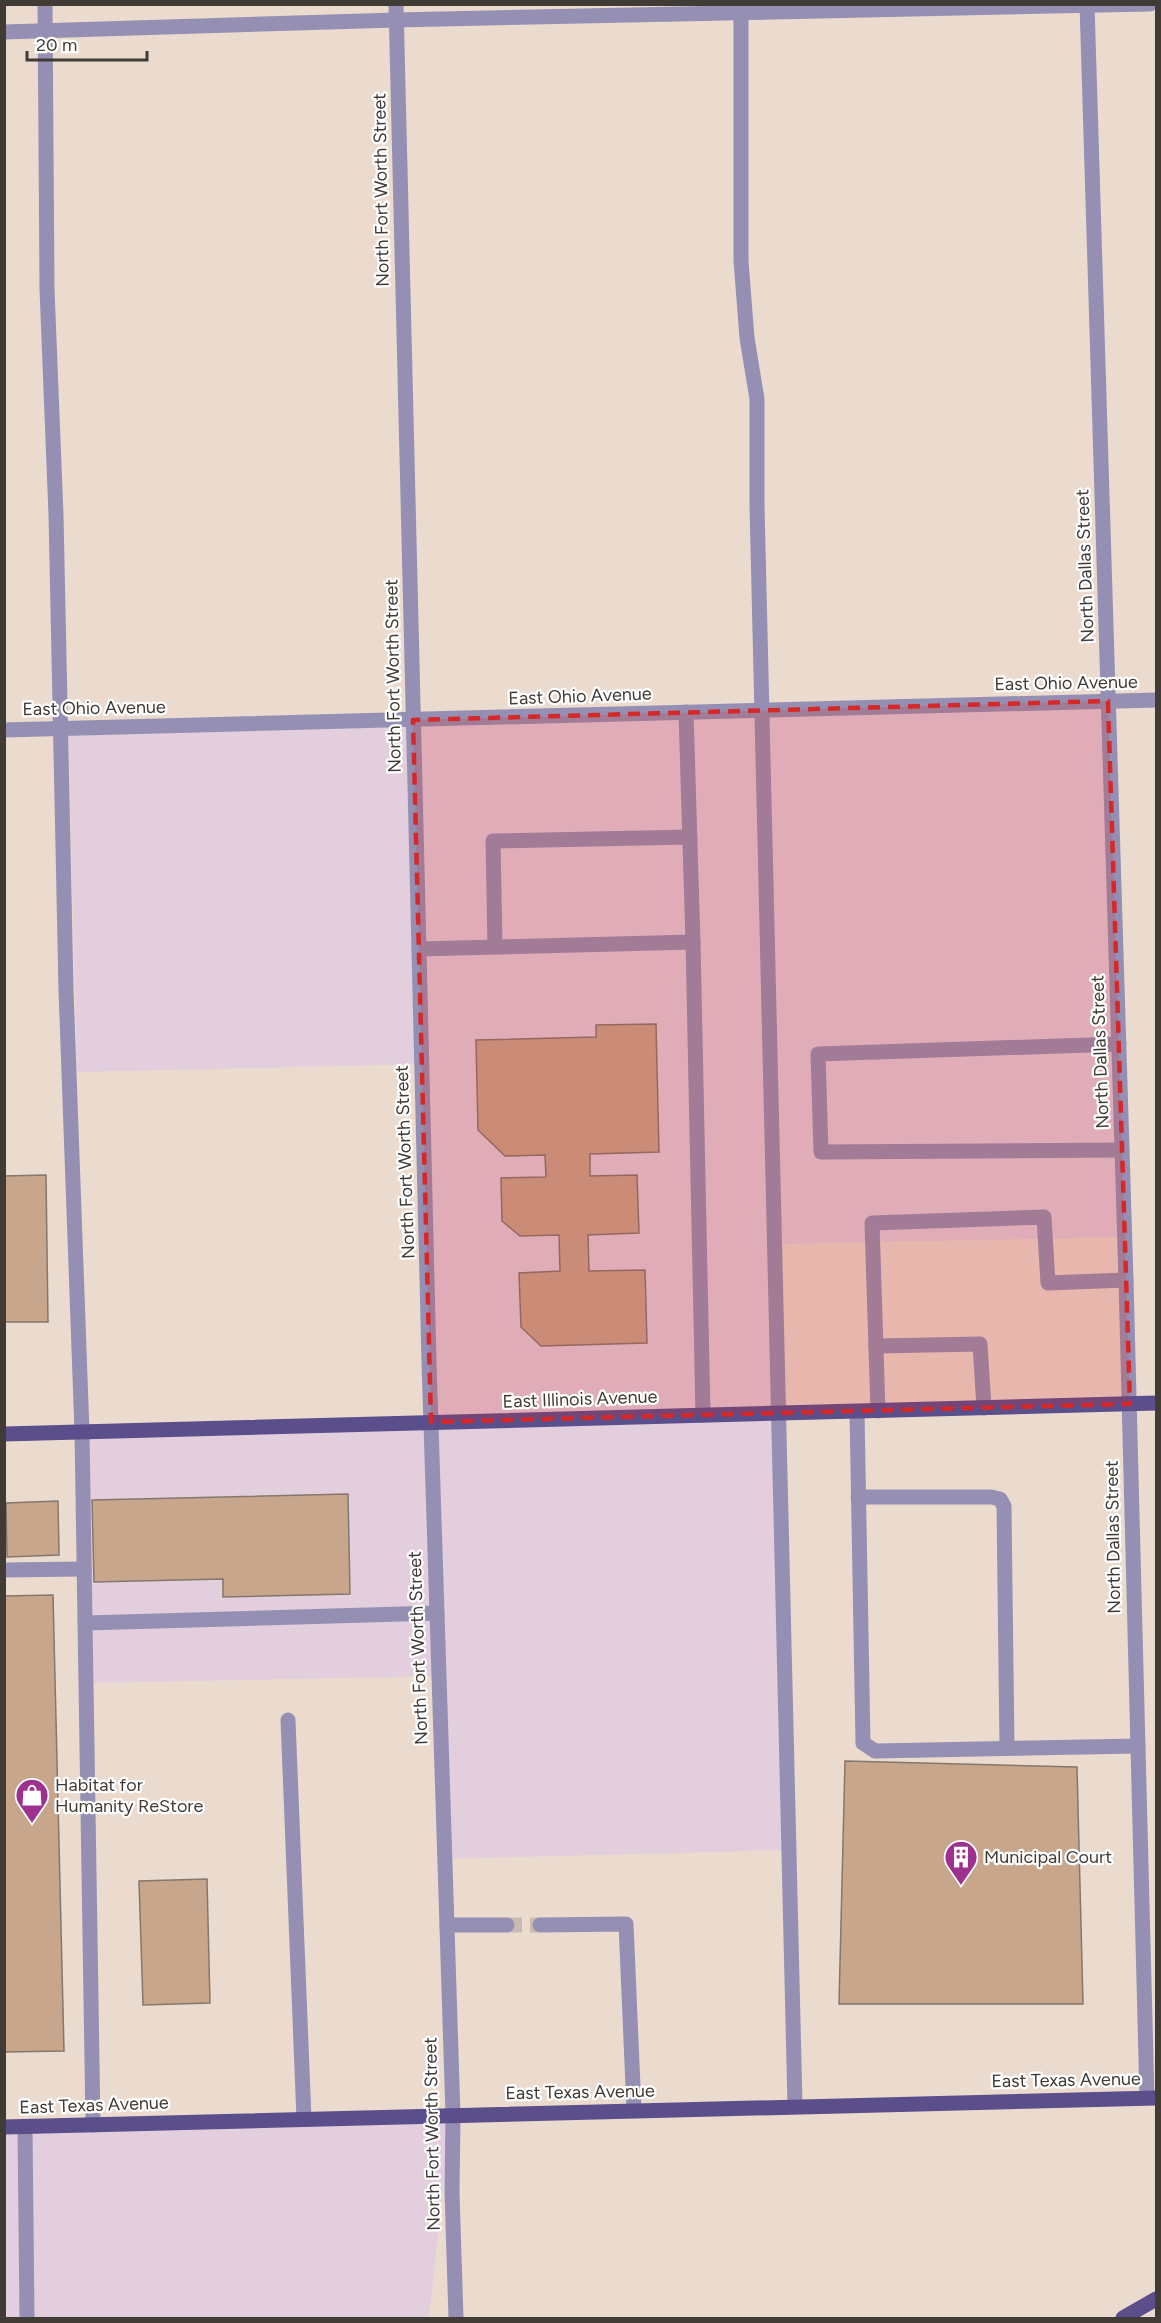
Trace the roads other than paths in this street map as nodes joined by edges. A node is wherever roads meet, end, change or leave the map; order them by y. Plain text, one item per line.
1 (45, 4) edge
2 (396, 4) edge
3 (1150, 4) edge
4 (1087, 5) edge
5 (741, 14) junction
6 (396, 20) junction
7 (46, 31) junction
8 (4, 32) edge
9 (1156, 700) edge
10 (1108, 701) junction
11 (763, 710) junction
12 (686, 712) junction
13 (413, 720) junction
14 (60, 728) junction
15 (4, 730) edge
16 (690, 837) junction
17 (693, 942) junction
18 (495, 946) junction
19 (418, 949) junction
20 (1119, 1044) junction
21 (1122, 1150) junction
22 (1126, 1280) junction
23 (876, 1346) junction
24 (1156, 1403) edge
25 (1130, 1404) junction
26 (984, 1408) junction
27 (878, 1411) junction
28 (857, 1412) junction
29 (778, 1413) junction
30 (703, 1415) junction
31 (431, 1422) junction
32 (81, 1432) junction
33 (4, 1434) edge
34 (858, 1497) junction
35 (84, 1569) junction
36 (4, 1570) edge
37 (437, 1613) junction
38 (85, 1623) junction
39 (288, 1720) dead end
40 (1138, 1746) junction
41 (1007, 1748) junction
42 (447, 1925) junction
43 (507, 1925) tunnel mouth
44 (540, 1925) tunnel mouth
45 (1152, 2098) edge
46 (795, 2106) junction
47 (634, 2110) junction
48 (453, 2115) junction
49 (304, 2119) junction
50 (93, 2124) junction
51 (4, 2127) edge
52 (25, 2127) junction
53 (1156, 2299) edge
54 (27, 2319) edge
55 (456, 2319) edge
56 (1124, 2319) edge

1 - 7 street
2 - 6 street, North Fort Worth Street
3 - 4 street
4 - 5 street
4 - 10 street, North Dallas Street
5 - 6 street
5 - 11 street
6 - 7 street
6 - 13 street, North Fort Worth Street
7 - 8 street
7 - 14 street
9 - 10 street, East Ohio Avenue
10 - 11 street, East Ohio Avenue
10 - 20 street, North Dallas Street
11 - 12 street, East Ohio Avenue
11 - 29 street
12 - 13 street, East Ohio Avenue
12 - 16 street
13 - 14 street, East Ohio Avenue
13 - 19 street, North Fort Worth Street
14 - 15 street, East Ohio Avenue
14 - 32 street
16 - 17 street
16 - 18 street
17 - 18 street
17 - 30 street
18 - 19 street
19 - 31 street, North Fort Worth Street
20 - 21 street, North Dallas Street
20 - 21 street
21 - 22 street, North Dallas Street
22 - 23 street
22 - 25 street, North Dallas Street
23 - 26 street
23 - 27 street
24 - 25 main road, East Illinois Avenue
25 - 26 main road, East Illinois Avenue
25 - 40 street, North Dallas Street
26 - 27 main road, East Illinois Avenue
27 - 28 main road, East Illinois Avenue
28 - 29 main road, East Illinois Avenue
28 - 34 street
29 - 30 main road, East Illinois Avenue
29 - 46 street
30 - 31 main road, East Illinois Avenue
31 - 32 main road, East Illinois Avenue
31 - 37 street, North Fort Worth Street
32 - 33 main road, East Illinois Avenue
32 - 35 street
34 - 41 street
34 - 41 street
35 - 36 street
35 - 38 street
37 - 38 street
37 - 42 street, North Fort Worth Street
38 - 50 street
39 - 49 street
40 - 41 street
40 - 45 street, North Dallas Street
42 - 43 street
42 - 48 street, North Fort Worth Street
44 - 47 street
45 - 46 main road, East Texas Avenue
46 - 47 main road, East Texas Avenue
47 - 48 main road, East Texas Avenue
48 - 49 main road, East Texas Avenue
48 - 55 street, North Fort Worth Street
49 - 50 main road, East Texas Avenue
50 - 52 main road, East Texas Avenue
51 - 52 main road, East Texas Avenue
52 - 54 street
53 - 56 main road

